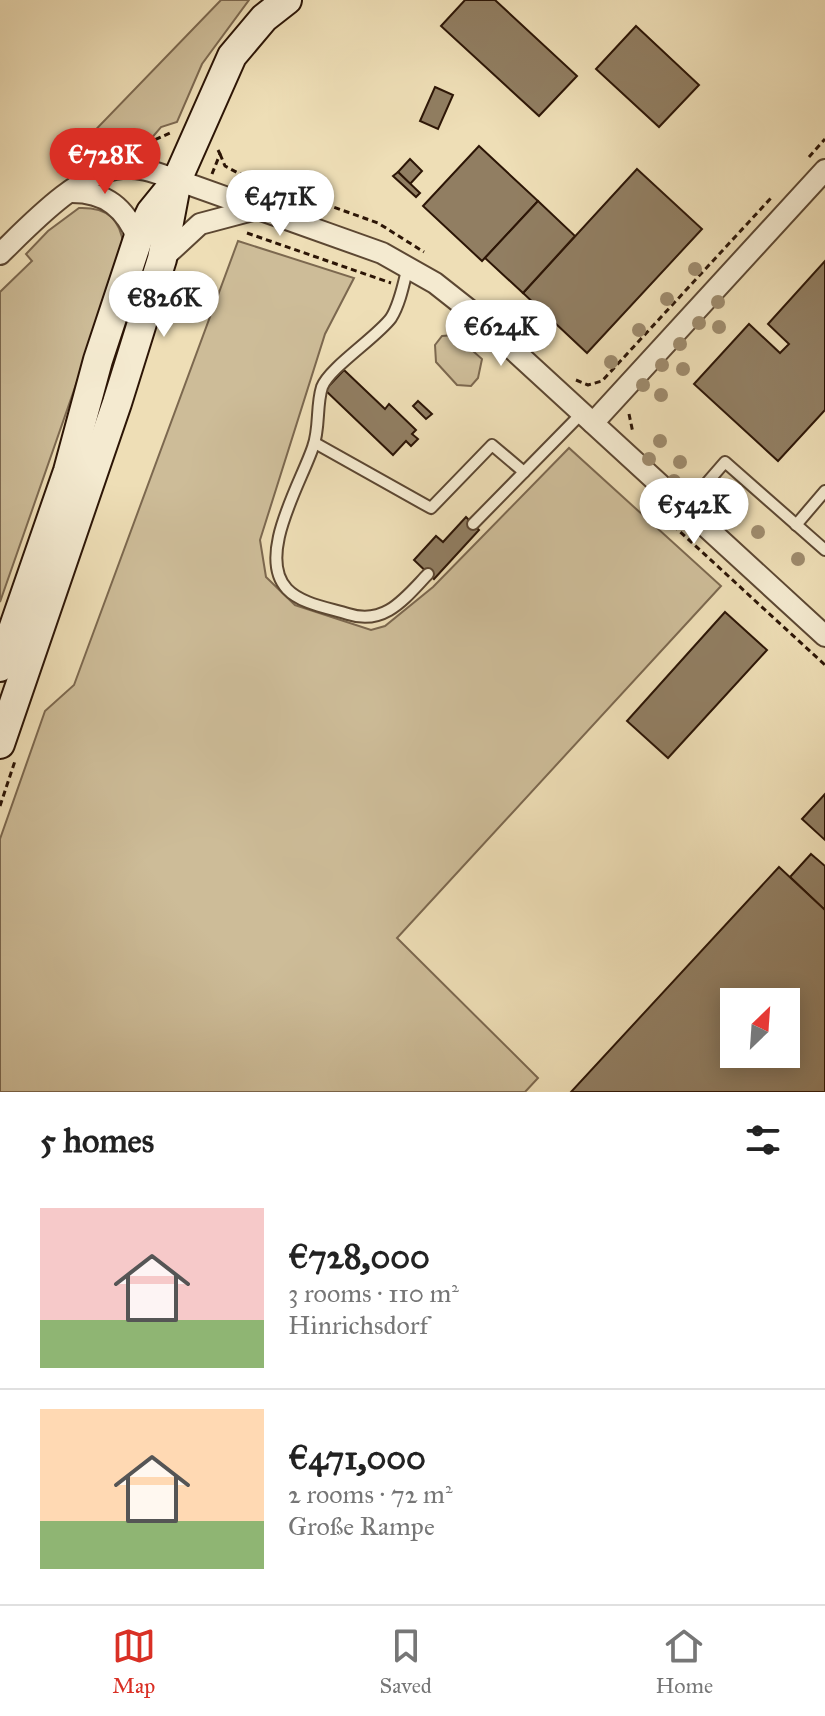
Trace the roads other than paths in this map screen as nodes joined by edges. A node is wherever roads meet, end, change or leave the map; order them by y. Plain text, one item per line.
1 (287, 0) edge
2 (825, 170) edge
3 (177, 180) junction
4 (72, 192) junction
5 (260, 208) junction
6 (138, 239) junction
7 (0, 254) edge
8 (162, 259) junction
9 (408, 266) junction
10 (587, 418) junction
11 (315, 443) junction
12 (524, 472) junction
13 (825, 491) edge
14 (685, 508) junction
15 (473, 524) dead end
16 (796, 525) junction
17 (825, 550) edge
18 (428, 574) dead end
19 (825, 636) edge
20 (0, 667) edge
21 (0, 744) edge

1 - 3 main road
2 - 10 street
3 - 4 street
3 - 5 street
3 - 6 main road
3 - 8 main road
4 - 6 street
4 - 7 street
5 - 8 street
5 - 9 street
6 - 20 main road
8 - 21 main road
9 - 10 street
9 - 11 lane
10 - 12 lane
10 - 14 street
11 - 12 lane
11 - 18 lane
12 - 15 lane
13 - 16 lane
14 - 16 lane
14 - 19 street
16 - 17 lane

